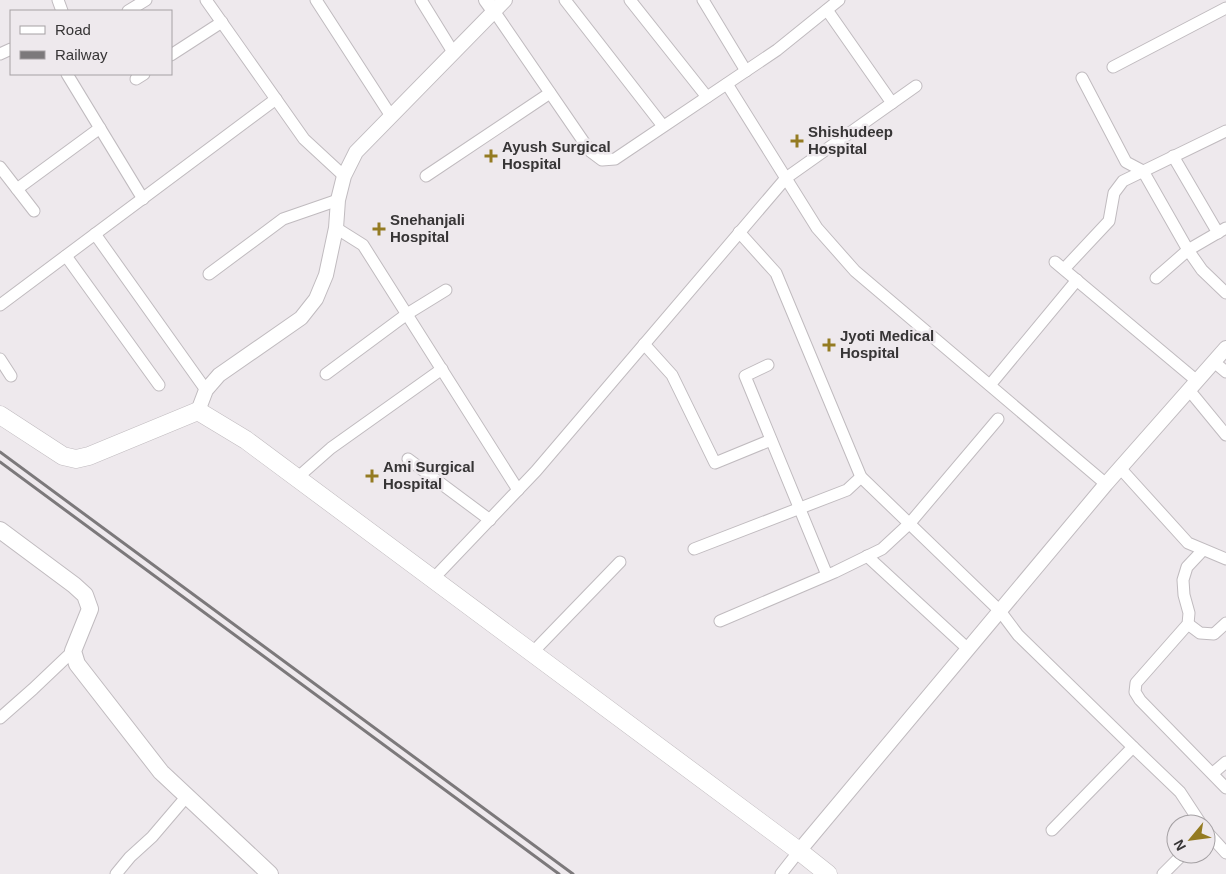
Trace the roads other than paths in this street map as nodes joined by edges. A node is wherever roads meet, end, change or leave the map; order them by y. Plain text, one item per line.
1 (146, 0) edge
2 (206, 0) edge
3 (316, 0) edge
4 (421, 0) edge
5 (504, 0) edge
6 (565, 0) edge
7 (630, 0) edge
8 (839, 0) edge
9 (707, 1) edge
10 (490, 5) edge
11 (1226, 8) edge
12 (130, 10) edge
13 (827, 10) junction
14 (222, 22) junction
15 (453, 52) junction
16 (172, 55) edge
17 (1113, 68) dead end
18 (746, 71) junction
19 (68, 75) edge
20 (1082, 78) dead end
21 (726, 84) junction
22 (916, 86) dead end
23 (550, 93) junction
24 (707, 97) junction
25 (276, 99) junction
26 (892, 103) junction
27 (391, 116) junction
28 (663, 126) junction
29 (100, 128) junction
30 (1226, 131) edge
31 (1173, 156) junction
32 (0, 167) edge
33 (1143, 171) junction
34 (344, 176) junction
35 (426, 176) dead end
36 (786, 178) junction
37 (17, 189) junction
38 (143, 199) junction
39 (338, 200) junction
40 (34, 211) dead end
41 (336, 228) junction
42 (1222, 230) edge
43 (739, 232) junction
44 (95, 234) junction
45 (1188, 250) junction
46 (66, 256) junction
47 (210, 274) dead end
48 (1156, 278) dead end
49 (1077, 280) junction
50 (446, 290) dead end
51 (1226, 293) edge
52 (0, 305) edge
53 (407, 314) junction
54 (644, 344) junction
55 (1226, 348) edge
56 (0, 359) edge
57 (1214, 362) junction
58 (768, 365) dead end
59 (442, 369) junction
60 (1226, 372) edge
61 (326, 374) dead end
62 (11, 376) dead end
63 (159, 385) dead end
64 (990, 385) junction
65 (1193, 386) junction
66 (206, 390) junction
67 (198, 412) junction
68 (0, 415) edge
69 (998, 419) dead end
70 (1226, 434) edge
71 (771, 440) junction
72 (408, 459) dead end
73 (1120, 468) junction
74 (862, 476) junction
75 (297, 478) junction
76 (1106, 484) junction
77 (518, 490) junction
78 (799, 508) junction
79 (490, 520) junction
80 (910, 523) junction
81 (0, 530) edge
82 (694, 549) dead end
83 (1203, 550) junction
84 (867, 556) junction
85 (1226, 560) edge
86 (620, 562) dead end
87 (827, 575) junction
88 (433, 579) junction
89 (1000, 611) junction
90 (720, 621) dead end
91 (1226, 623) edge
92 (1188, 624) junction
93 (968, 649) junction
94 (73, 651) junction
95 (532, 653) junction
96 (0, 718) edge
97 (1133, 747) junction
98 (1226, 762) edge
99 (1212, 773) junction
100 (1226, 788) edge
101 (187, 796) junction
102 (1194, 814) edge
103 (1052, 830) dead end
104 (1216, 842) edge
105 (799, 851) junction
106 (1226, 853) edge
107 (1174, 864) edge
108 (116, 874) edge
109 (270, 874) edge
110 (781, 874) edge
111 (828, 874) edge
112 (1164, 874) edge

1 - 12 street
2 - 14 street
3 - 27 street
4 - 15 street
5 - 10 street
6 - 28 street
7 - 24 street
8 - 13 street
9 - 18 street
10 - 15 street
10 - 23 street
11 - 17 street
13 - 18 street
13 - 26 street
14 - 16 street
14 - 25 street
15 - 27 street
18 - 21 street
19 - 29 street
20 - 33 street
21 - 24 street
21 - 36 street
22 - 26 street
23 - 28 street
23 - 35 street
24 - 28 street
25 - 34 street
25 - 38 street
26 - 36 street
27 - 34 street
29 - 37 street
29 - 38 street
30 - 31 street
31 - 33 street
31 - 42 street
32 - 37 street
33 - 45 street
33 - 49 street
34 - 39 street
36 - 43 street
36 - 64 street
37 - 40 street
38 - 44 street
39 - 41 street
39 - 47 street
41 - 53 street
41 - 66 street
42 - 45 street
43 - 54 street
43 - 74 street
44 - 46 street
44 - 66 street
45 - 48 street
45 - 51 street
46 - 52 street
46 - 63 street
49 - 64 street
49 - 65 street
50 - 53 street
53 - 59 street
53 - 61 street
54 - 71 street
54 - 77 street
55 - 57 street
56 - 62 street
57 - 60 street
57 - 65 street
58 - 71 street
59 - 75 street
59 - 77 street
64 - 76 street
65 - 70 street
65 - 73 street
66 - 67 street
67 - 68 main road
67 - 75 main road
69 - 80 street
71 - 78 street
72 - 79 street
73 - 76 street
73 - 83 street
74 - 78 street
74 - 80 street
75 - 88 main road
76 - 89 street
77 - 79 street
78 - 82 street
78 - 87 street
79 - 88 street
80 - 84 street
80 - 89 street
81 - 94 main road
83 - 85 street
83 - 92 street
84 - 87 street
84 - 93 street
86 - 95 street
87 - 90 street
88 - 95 main road
89 - 93 street
89 - 97 street
91 - 92 street
92 - 99 street
93 - 105 street
94 - 96 street
94 - 101 main road
95 - 105 main road
97 - 102 street
97 - 103 street
98 - 99 street
99 - 100 street
101 - 108 street
101 - 109 main road
104 - 106 street
105 - 110 street
105 - 111 main road
107 - 112 street

